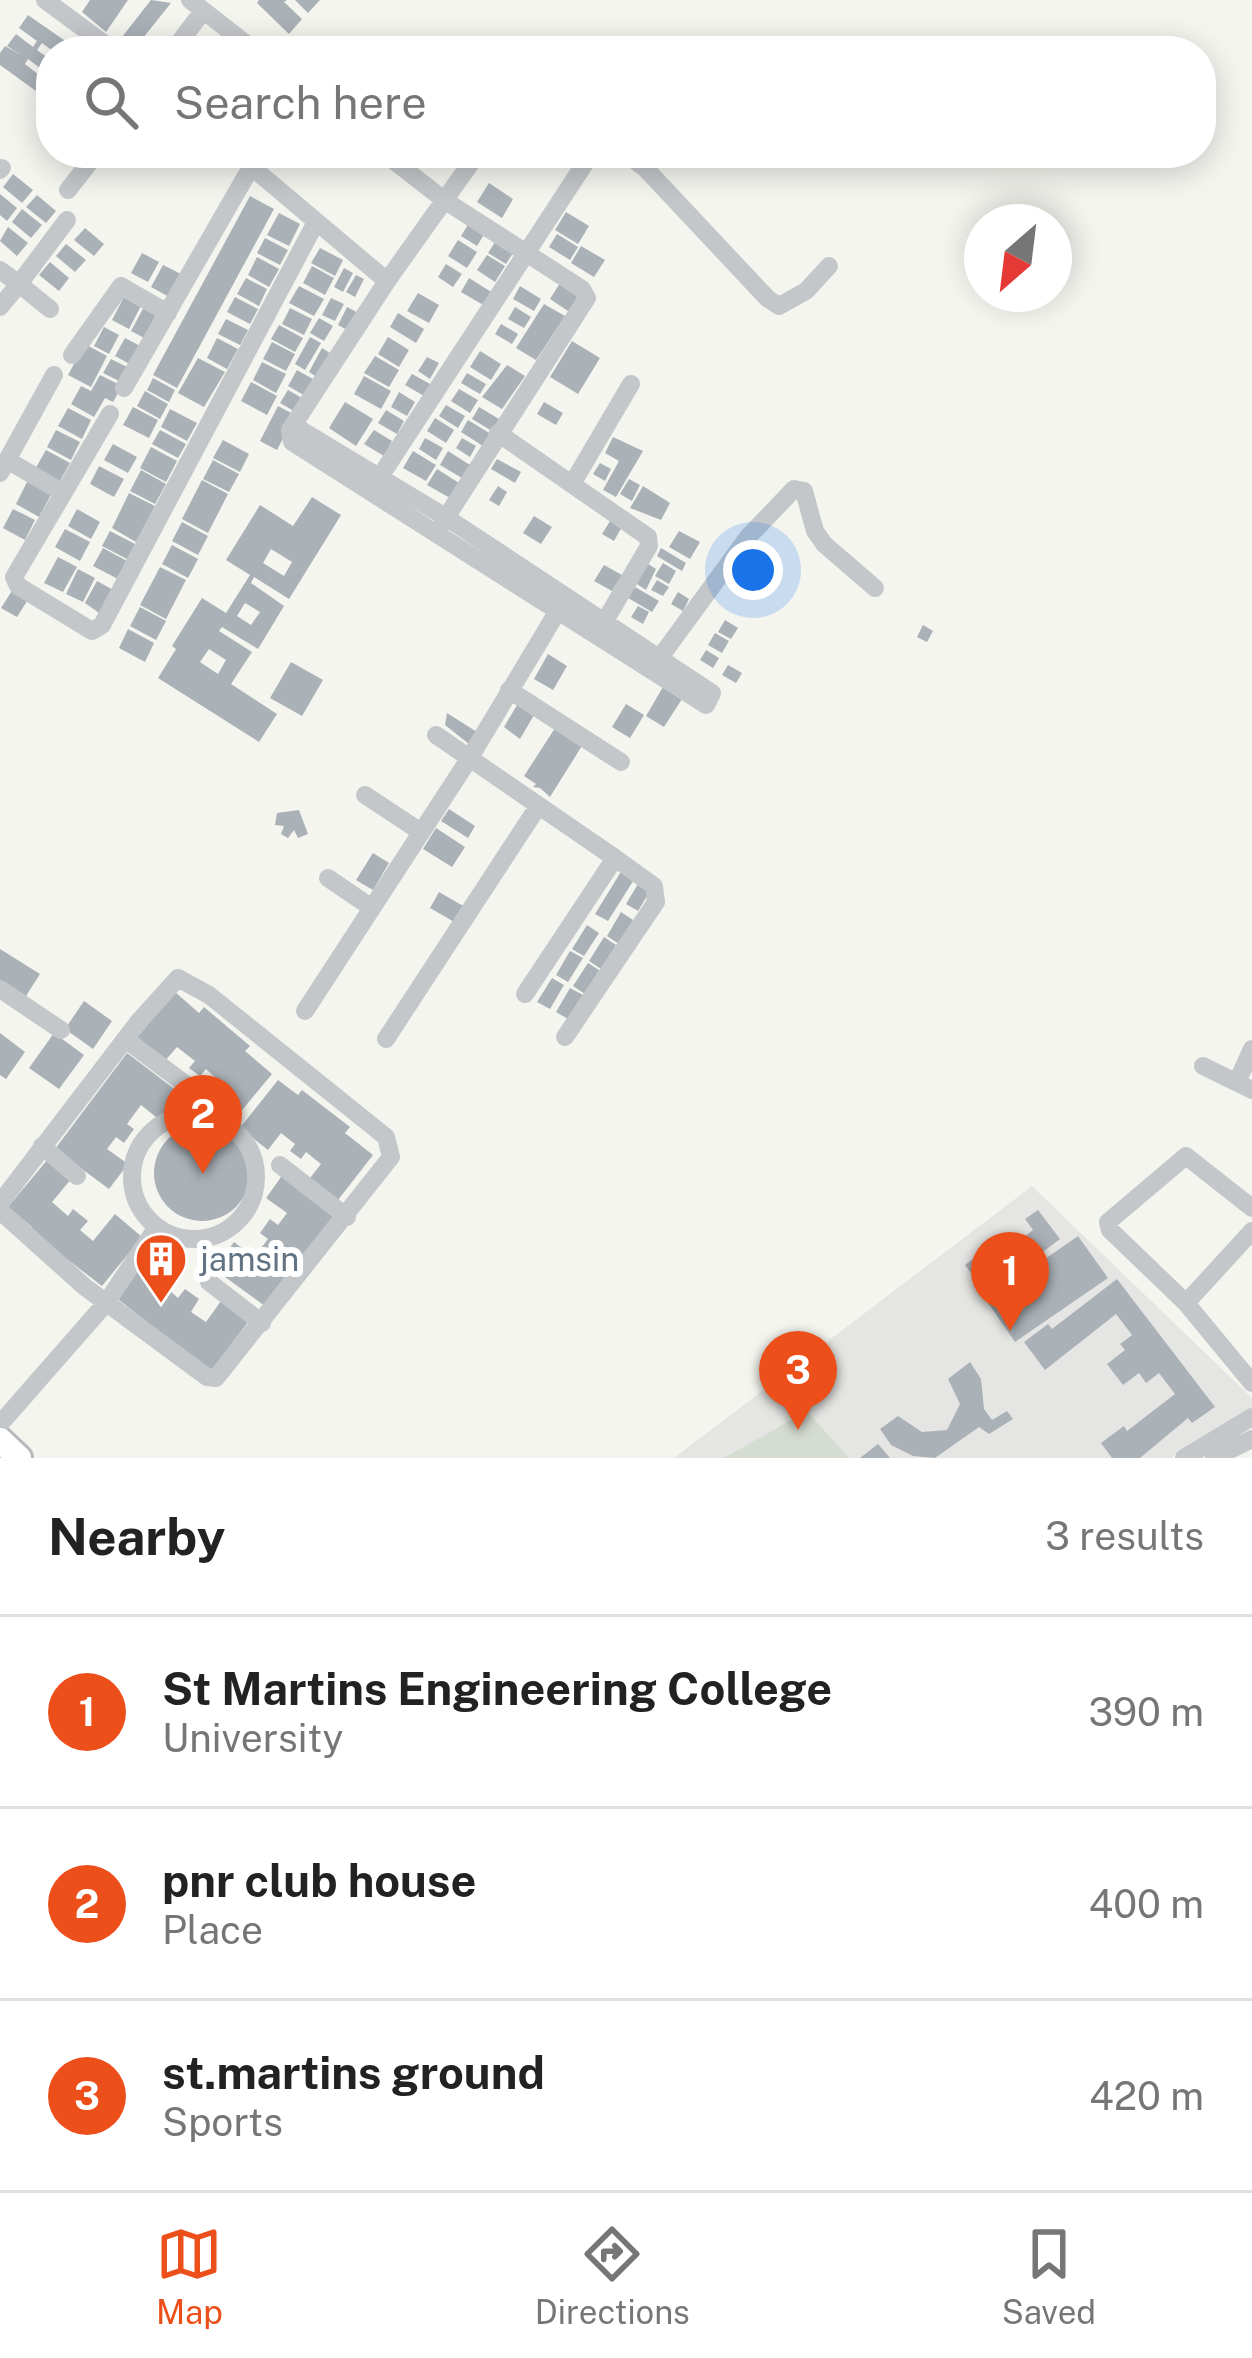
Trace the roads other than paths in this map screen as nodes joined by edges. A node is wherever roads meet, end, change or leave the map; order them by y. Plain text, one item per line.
1 (45, 0) edge
2 (197, 5) edge
3 (94, 36) edge
4 (181, 36) edge
5 (236, 36) edge
6 (85, 168) edge
7 (245, 168) edge
8 (247, 168) edge
9 (403, 168) edge
10 (467, 168) edge
11 (582, 168) edge
12 (645, 168) edge
13 (68, 190) dead end
14 (444, 200) junction
15 (67, 220) dead end
16 (314, 224) junction
17 (525, 254) junction
18 (829, 266) dead end
19 (0, 270) edge
20 (387, 281) junction
21 (19, 284) junction
22 (0, 307) edge
23 (50, 309) dead end
24 (168, 313) junction
25 (72, 355) dead end
26 (54, 375) dead end
27 (631, 384) dead end
28 (124, 388) dead end
29 (110, 414) dead end
30 (498, 433) junction
31 (3, 467) edge
32 (572, 484) junction
33 (374, 486) junction
34 (62, 492) junction
35 (441, 525) junction
36 (875, 588) dead end
37 (563, 604) junction
38 (600, 629) junction
39 (509, 690) junction
40 (436, 735) dead end
41 (469, 759) junction
42 (621, 762) dead end
43 (365, 795) dead end
44 (537, 808) junction
45 (421, 832) junction
46 (615, 858) junction
47 (328, 878) dead end
48 (372, 908) junction
49 (0, 989) edge
50 (525, 994) dead end
51 (305, 1011) dead end
52 (61, 1030) dead end
53 (565, 1037) dead end
54 (386, 1039) dead end
55 (125, 1040) junction
56 (1252, 1049) edge
57 (1203, 1066) dead end
58 (184, 1084) dead end
59 (1244, 1086) edge
60 (41, 1146) junction
61 (280, 1165) dead end
62 (76, 1176) dead end
63 (0, 1207) edge
64 (1252, 1208) edge
65 (347, 1217) junction
66 (158, 1227) junction
67 (1252, 1231) edge
68 (209, 1282) dead end
69 (106, 1303) junction
70 (1186, 1303) junction
71 (262, 1323) junction
72 (1252, 1383) edge
73 (1252, 1417) edge
74 (0, 1424) edge
75 (1252, 1439) edge
76 (0, 1440) edge
77 (19, 1458) edge
78 (1184, 1458) edge
79 (1214, 1458) edge

1 - 3 street
2 - 4 street
2 - 5 street
6 - 13 street
7 - 24 street
8 - 16 street
9 - 14 street
10 - 14 street
11 - 17 street
12 - 18 street
14 - 17 street
14 - 20 street
15 - 21 street
16 - 20 street
16 - 34 street
17 - 30 street
17 - 33 street
19 - 21 street
20 - 33 street
21 - 22 street
21 - 23 street
24 - 25 street
24 - 28 street
26 - 31 street
27 - 32 street
29 - 34 street
30 - 32 street
30 - 35 street
31 - 34 street
32 - 38 street
33 - 35 street
35 - 37 street
36 - 38 street
37 - 38 street
37 - 39 street
39 - 41 street
39 - 42 street
40 - 41 street
41 - 44 street
41 - 45 street
43 - 45 street
44 - 46 street
44 - 54 street
45 - 48 street
46 - 50 street
46 - 53 street
47 - 48 street
48 - 51 street
49 - 52 street
55 - 58 street
55 - 60 street
55 - 65 street
56 - 59 street
57 - 59 street
60 - 62 street
60 - 63 street
61 - 65 street
63 - 69 street
64 - 70 street
65 - 71 street
66 - 66 street
66 - 69 street
67 - 70 street
68 - 71 street
69 - 71 street
69 - 74 street
70 - 72 street
73 - 78 street
75 - 79 street
76 - 77 main road

